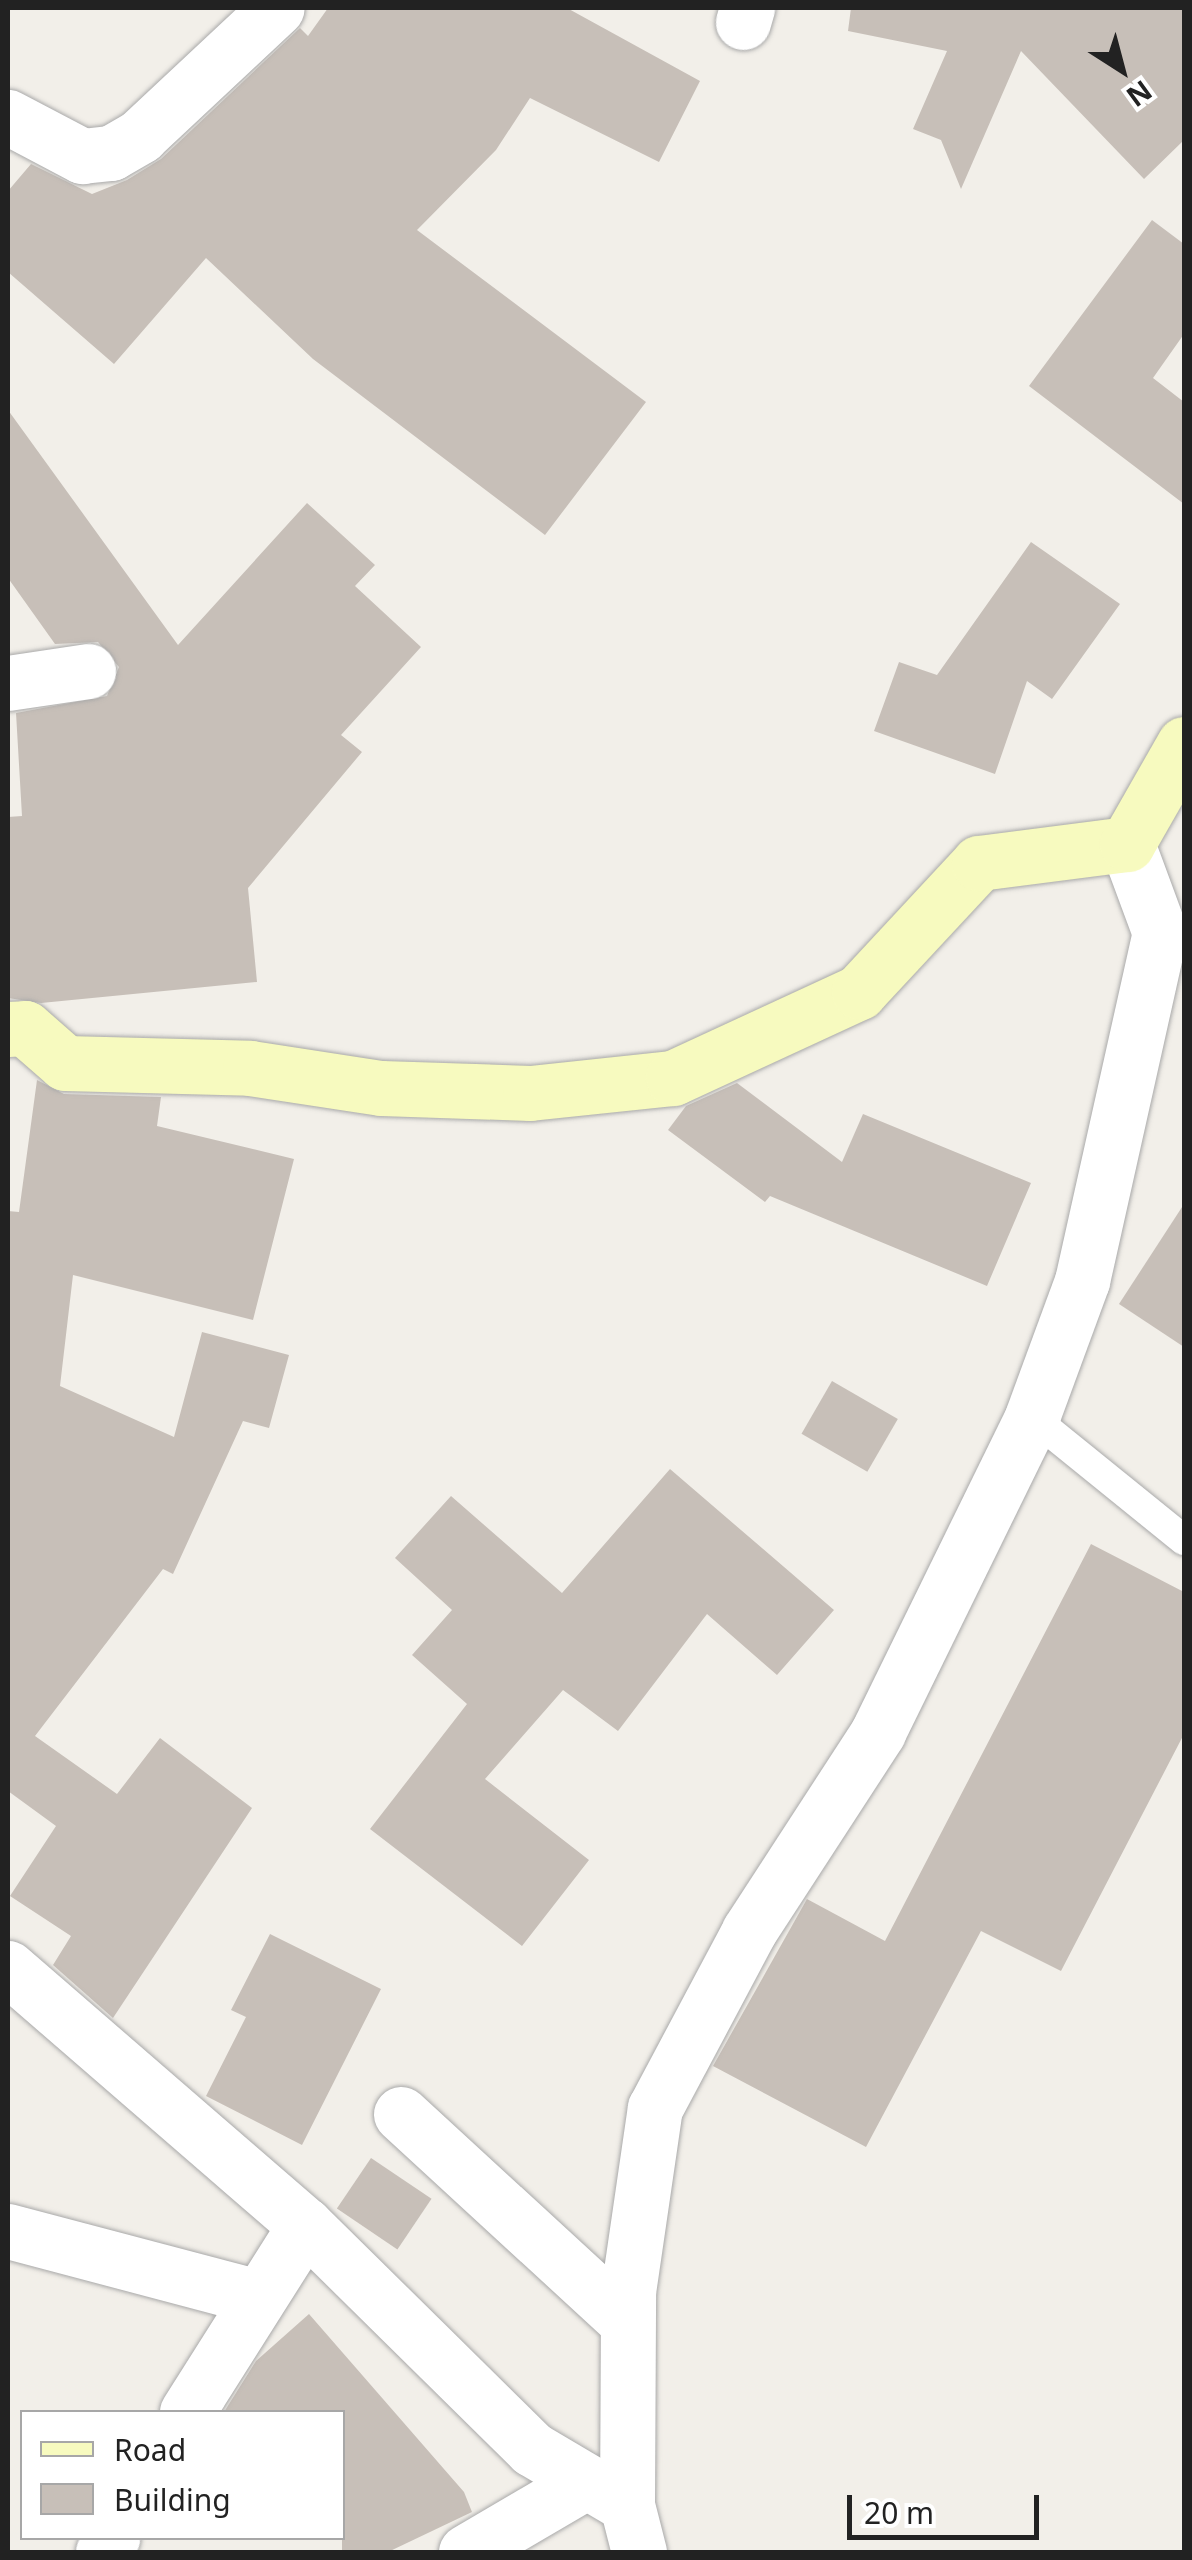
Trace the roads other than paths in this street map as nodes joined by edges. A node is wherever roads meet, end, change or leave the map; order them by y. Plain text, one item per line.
1 (277, 8) edge
2 (8, 117) edge
3 (88, 671) dead end
4 (8, 683) edge
5 (1184, 744) edge
6 (1127, 844) junction
7 (1172, 949) edge
8 (8, 1028) edge
9 (1032, 1417) junction
10 (1184, 1540) edge
11 (8, 1968) edge
12 (401, 2114) dead end
13 (305, 2225) junction
14 (8, 2231) edge
15 (258, 2297) junction
16 (628, 2322) junction
17 (188, 2410) edge
18 (616, 2514) edge
19 (466, 2552) edge

1 - 2 street
3 - 4 street
5 - 6 street
6 - 7 street
6 - 8 street
7 - 9 street
9 - 10 lane
9 - 16 street
11 - 13 street
12 - 16 street
13 - 15 street
13 - 18 street
14 - 15 street
15 - 17 street
16 - 18 street
18 - 19 street

